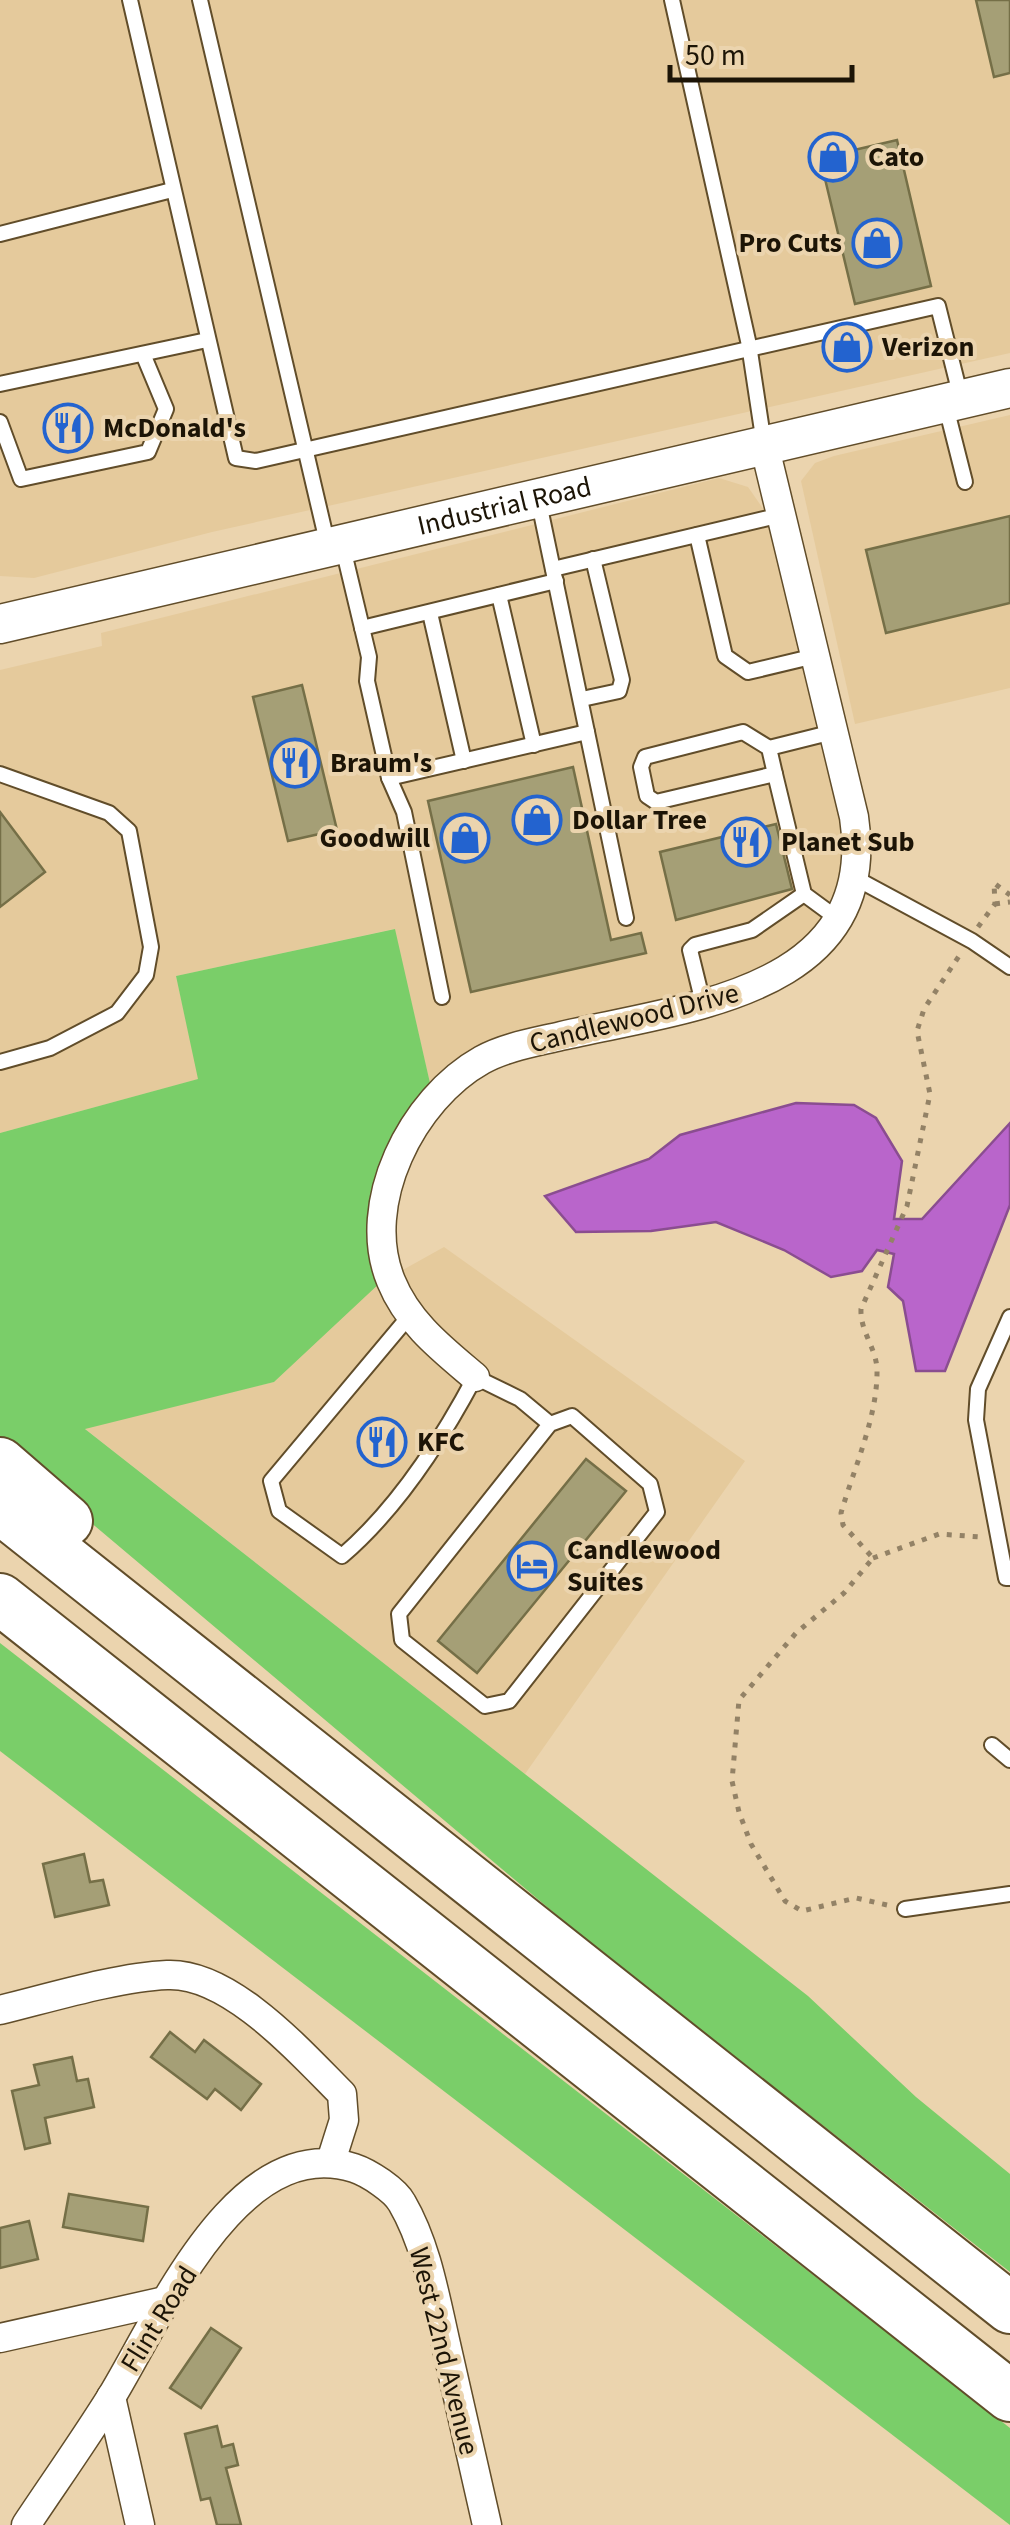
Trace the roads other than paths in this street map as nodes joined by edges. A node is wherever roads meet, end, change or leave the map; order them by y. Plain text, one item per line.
1 (130, 0) edge
2 (200, 0) edge
3 (672, 0) edge
4 (172, 190) junction
5 (0, 234) edge
6 (207, 340) junction
7 (749, 346) junction
8 (143, 354) junction
9 (0, 384) edge
10 (1010, 388) edge
11 (954, 401) junction
12 (0, 422) edge
13 (764, 444) junction
14 (307, 450) junction
15 (965, 482) dead end
16 (538, 497) junction
17 (781, 515) junction
18 (698, 535) junction
19 (335, 545) junction
20 (593, 559) junction
21 (555, 575) junction
22 (499, 595) junction
23 (430, 613) junction
24 (0, 624) edge
25 (362, 628) junction
26 (816, 656) junction
27 (582, 698) junction
28 (587, 732) junction
29 (833, 732) junction
30 (534, 745) junction
31 (769, 748) junction
32 (464, 761) junction
33 (0, 774) edge
34 (774, 774) junction
35 (389, 778) junction
36 (857, 878) junction
37 (804, 894) junction
38 (626, 918) dead end
39 (838, 919) junction
40 (1010, 967) edge
41 (442, 997) dead end
42 (703, 1004) junction
43 (0, 1062) edge
44 (411, 1314) junction
45 (1010, 1316) edge
46 (475, 1377) junction
47 (550, 1424) junction
48 (0, 1462) edge
49 (0, 1508) edge
50 (1010, 1578) edge
51 (0, 1599) edge
52 (291, 1734) junction
53 (992, 1744) dead end
54 (1010, 1760) edge
55 (1010, 1894) edge
56 (904, 1908) road end
57 (0, 2010) edge
58 (331, 2161) junction
59 (166, 2301) junction
60 (1010, 2308) edge
61 (0, 2338) edge
62 (1010, 2396) edge
63 (111, 2397) junction
64 (26, 2525) edge
65 (140, 2525) edge
66 (487, 2525) edge

1 - 4 lane
2 - 14 lane
3 - 7 lane
4 - 5 lane
4 - 6 lane
6 - 8 lane
6 - 14 lane
7 - 11 lane
7 - 13 lane
7 - 14 lane
8 - 9 lane
8 - 12 lane
10 - 11 street, Industrial Road
11 - 13 street, Industrial Road
11 - 15 lane
13 - 16 street, Industrial Road
13 - 17 street, Candlewood Drive
14 - 19 lane
16 - 19 street, Industrial Road
16 - 21 lane
17 - 18 lane
17 - 26 street, Candlewood Drive
18 - 20 lane
18 - 26 lane
19 - 24 street, Industrial Road
19 - 25 lane
20 - 21 lane
20 - 27 lane
21 - 22 lane
21 - 27 lane
22 - 23 lane
22 - 30 lane
23 - 25 lane
23 - 32 lane
25 - 35 lane
26 - 29 street, Candlewood Drive
27 - 28 lane
28 - 30 lane
28 - 38 lane
29 - 31 lane
29 - 36 street, Candlewood Drive
30 - 32 lane
31 - 34 lane
31 - 34 lane
32 - 35 lane
33 - 43 lane
34 - 37 lane
35 - 41 lane
36 - 39 street, Candlewood Drive
36 - 40 lane
37 - 39 lane
37 - 42 lane
39 - 42 street, Candlewood Drive
42 - 44 street, Candlewood Drive
44 - 46 street, Candlewood Drive
44 - 46 lane
45 - 50 lane
46 - 47 lane
47 - 47 lane
48 - 52 highway
49 - 52 highway
51 - 62 highway
52 - 60 highway
53 - 54 lane
55 - 56 lane
57 - 58 street
58 - 59 street, Flint Road
58 - 66 street, West 22nd Avenue
59 - 61 street
59 - 63 street, Flint Road
63 - 64 street, Flint Road
63 - 65 street

